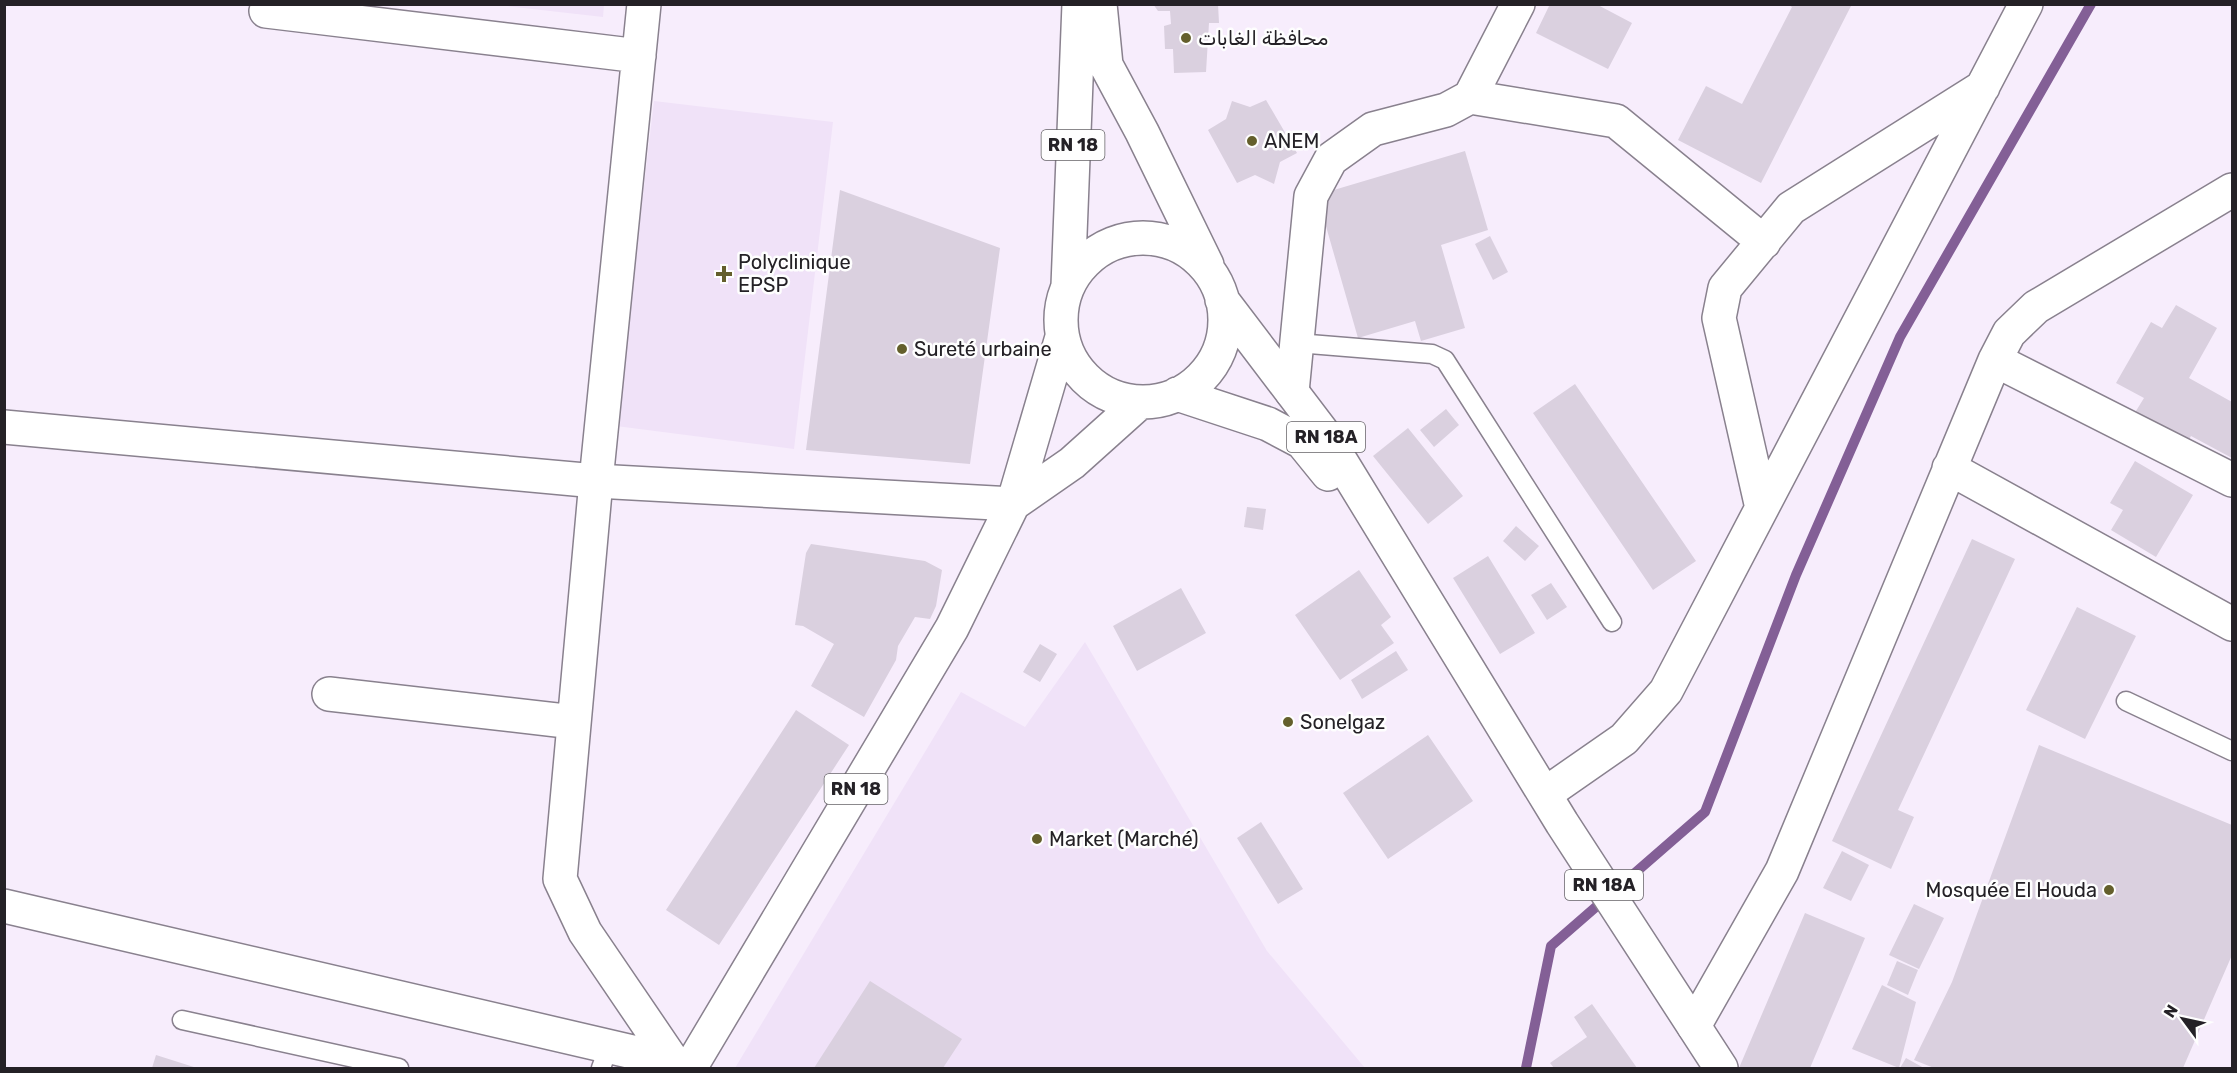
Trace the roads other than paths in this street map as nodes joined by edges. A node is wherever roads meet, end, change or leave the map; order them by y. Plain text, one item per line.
1 (644, 4) edge
2 (1079, 4) edge
3 (1100, 4) edge
4 (1518, 4) edge
5 (2026, 4) edge
6 (266, 11) dead end
7 (639, 56) junction
8 (1983, 87) junction
9 (1470, 97) junction
10 (2232, 190) edge
11 (1764, 242) junction
12 (1068, 286) junction
13 (1216, 286) junction
14 (1062, 337) junction
15 (1297, 343) junction
16 (1995, 360) junction
17 (1292, 392) junction
18 (1177, 394) junction
19 (1140, 402) junction
20 (4, 427) edge
21 (1949, 468) junction
22 (2232, 480) edge
23 (596, 481) junction
24 (1013, 504) junction
25 (1762, 508) junction
26 (1415, 584) junction
27 (1612, 622) dead end
28 (2232, 624) edge
29 (329, 694) dead end
30 (2126, 701) dead end
31 (574, 722) junction
32 (2232, 751) edge
33 (1545, 794) junction
34 (4, 906) edge
35 (182, 1020) dead end
36 (1694, 1026) junction
37 (605, 1057) edge
38 (684, 1065) edge
39 (399, 1068) edge
40 (1721, 1068) edge

1 - 7 street
2 - 12 street, RN 18
3 - 13 street, RN 18A
4 - 9 street
5 - 8 street
6 - 7 street
7 - 23 street
8 - 11 street
8 - 25 street
9 - 11 street
9 - 15 street
10 - 16 street
11 - 25 street
12 - 13 street
12 - 14 street
13 - 17 street, RN 18A
13 - 18 street
14 - 19 street
14 - 24 street, RN 18
15 - 17 street
15 - 27 lane
16 - 21 street
16 - 22 street
17 - 26 street, RN 18A
18 - 19 street
18 - 26 street
19 - 24 street, RN 18
20 - 23 street
21 - 28 street
21 - 36 street
23 - 24 street
23 - 31 street
24 - 38 street, RN 18
25 - 33 street
26 - 33 street, RN 18A
29 - 31 street
30 - 32 lane
31 - 38 street
33 - 36 street, RN 18A
34 - 37 street
35 - 39 lane
36 - 40 street, RN 18A
37 - 38 street

